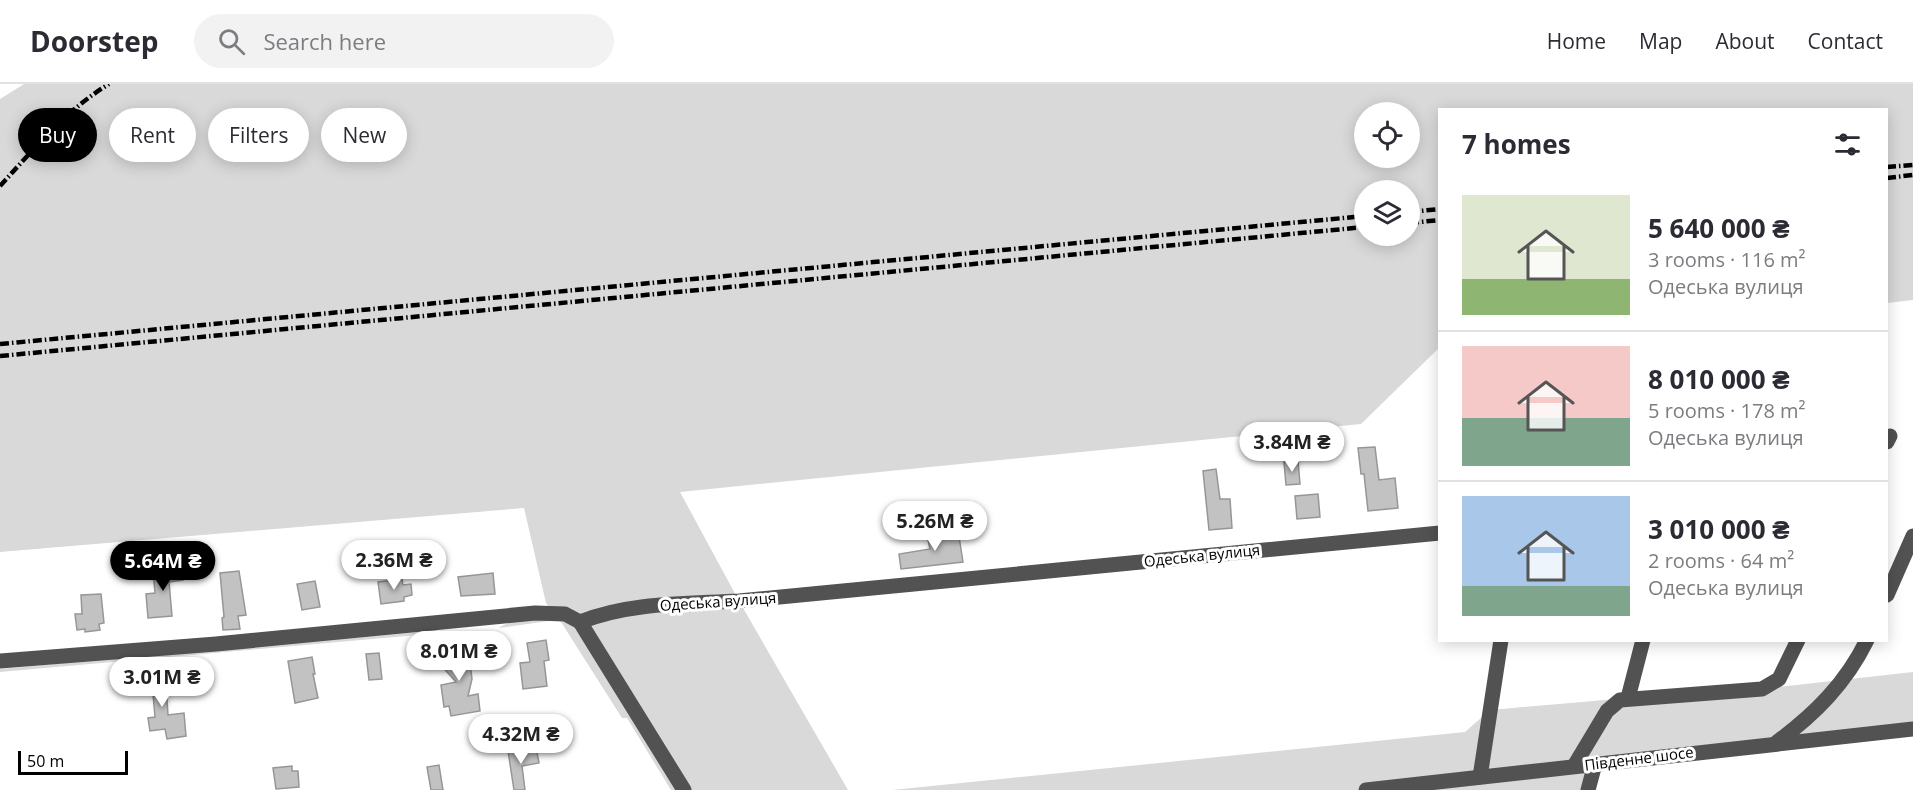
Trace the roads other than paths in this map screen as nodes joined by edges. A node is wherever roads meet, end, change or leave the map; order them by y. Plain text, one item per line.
1 (1438, 533) edge
2 (1913, 536) edge
3 (1888, 593) edge
4 (580, 622) junction
5 (1501, 642) edge
6 (1642, 642) edge
7 (1797, 642) edge
8 (1866, 642) edge
9 (0, 662) edge
10 (1628, 698) junction
11 (1913, 729) edge
12 (1774, 743) junction
13 (1595, 764) junction
14 (1574, 766) junction
15 (1480, 777) junction
16 (1461, 785) edge
17 (684, 790) edge
18 (1366, 790) edge
19 (1588, 790) edge

1 - 4 street, Одеська вулиця
2 - 3 street
4 - 9 street
4 - 17 street
5 - 15 street
6 - 10 street
7 - 10 street
8 - 12 street
10 - 14 street
11 - 12 street, Південне шосе
12 - 13 street, Південне шосе
13 - 14 street, Південне шосе
13 - 19 street
14 - 15 street, Південне шосе
15 - 16 street, Південне шосе
16 - 18 street, Південне шосе

